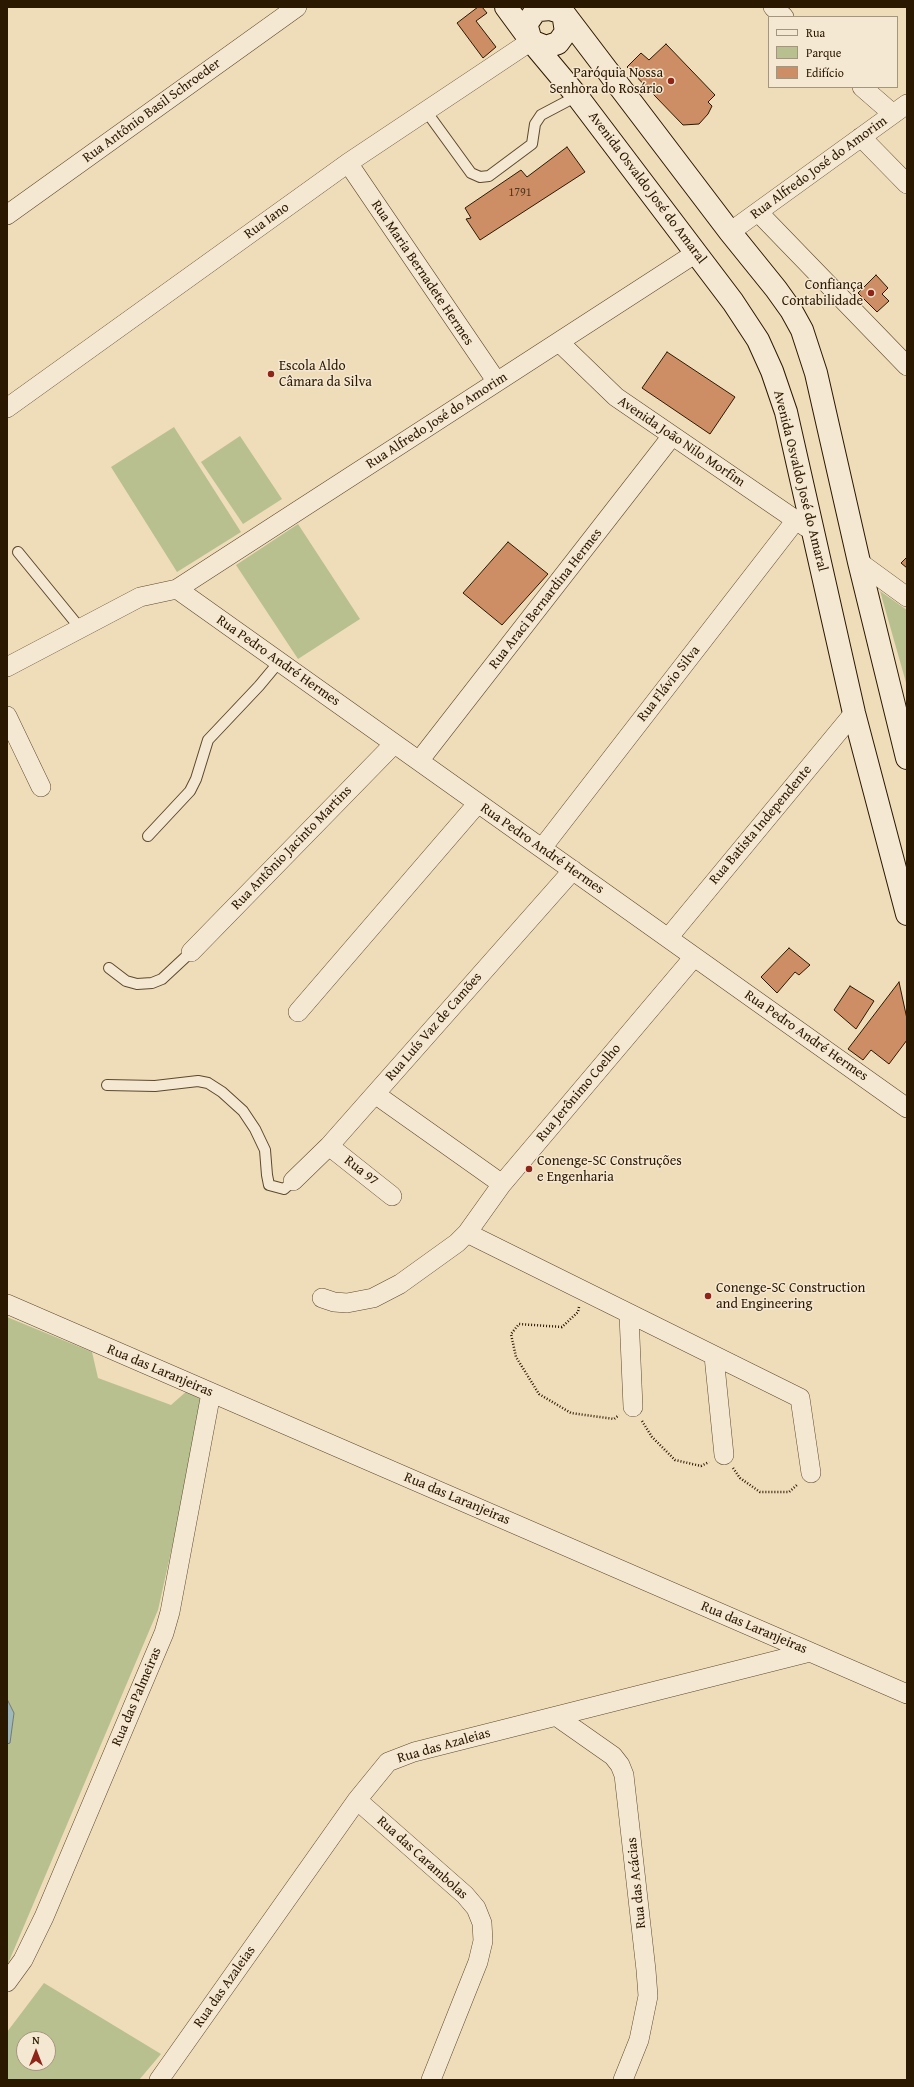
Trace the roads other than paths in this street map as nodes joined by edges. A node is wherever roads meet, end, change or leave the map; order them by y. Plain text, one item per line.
1 (297, 7) edge
2 (506, 7) edge
3 (773, 7) edge
4 (564, 9) edge
5 (783, 16) edge
6 (532, 41) junction
7 (864, 88) edge
8 (578, 96) junction
9 (900, 109) edge
10 (426, 111) junction
11 (861, 137) junction
12 (348, 163) junction
13 (907, 184) edge
14 (758, 212) junction
15 (7, 215) edge
16 (730, 232) junction
17 (696, 253) junction
18 (559, 342) junction
19 (907, 366) edge
20 (497, 382) junction
21 (7, 408) edge
22 (672, 436) junction
23 (804, 525) junction
24 (18, 552) dead end
25 (859, 562) junction
26 (177, 589) junction
27 (907, 597) edge
28 (80, 628) junction
29 (279, 662) junction
30 (7, 667) edge
31 (854, 713) junction
32 (7, 716) edge
33 (394, 744) junction
34 (907, 758) edge
35 (419, 762) junction
36 (41, 787) dead end
37 (478, 803) junction
38 (148, 836) dead end
39 (542, 848) junction
40 (572, 870) junction
41 (907, 914) edge
42 (668, 938) junction
43 (191, 952) joint
44 (694, 957) junction
45 (109, 968) dead end
46 (298, 1012) dead end
47 (108, 1085) dead end
48 (375, 1094) junction
49 (907, 1108) edge
50 (329, 1146) junction
51 (293, 1181) joint
52 (502, 1184) junction
53 (392, 1196) dead end
54 (467, 1233) junction
55 (322, 1298) dead end
56 (7, 1304) edge
57 (629, 1315) junction
58 (714, 1356) junction
59 (211, 1393) junction
60 (633, 1407) dead end
61 (724, 1455) dead end
62 (811, 1473) dead end
63 (810, 1652) junction
64 (907, 1694) edge
65 (556, 1716) junction
66 (357, 1800) junction
67 (7, 1982) edge
68 (159, 2080) edge
69 (431, 2080) edge
70 (623, 2080) edge

1 - 15 street, Rua Antônio Basil Schroeder
2 - 6 main road, Avenida Osvaldo José do Amaral
3 - 5 street
4 - 6 main road
4 - 6 main road
4 - 16 main road
6 - 8 main road, Avenida Osvaldo José do Amaral
6 - 10 street, Rua Iano
7 - 9 street
8 - 10 lane
8 - 17 main road, Avenida Osvaldo José do Amaral
9 - 11 street, Rua Alfredo José do Amorim
10 - 12 street, Rua Iano
11 - 13 street
11 - 14 street, Rua Alfredo José do Amorim
12 - 20 street, Rua Maria Bernadete Hermes
12 - 21 street, Rua Iano
14 - 16 street, Rua Alfredo José do Amorim
14 - 19 street
16 - 25 main road
17 - 18 street, Rua Alfredo José do Amorim
17 - 23 main road, Avenida Osvaldo José do Amaral
18 - 20 street, Rua Alfredo José do Amorim
18 - 22 street, Avenida João Nilo Morfim
20 - 26 street, Rua Alfredo José do Amorim
22 - 23 street, Avenida João Nilo Morfim
22 - 35 street, Rua Araci Bernardina Hermes
23 - 31 main road, Avenida Osvaldo José do Amaral
23 - 39 street, Rua Flávio Silva
24 - 28 lane
25 - 27 street
25 - 34 main road
26 - 28 street
26 - 29 street, Rua Pedro André Hermes
28 - 30 street
29 - 33 street, Rua Pedro André Hermes
29 - 38 lane
31 - 41 main road, Avenida Osvaldo José do Amaral
31 - 42 street, Rua Batista Independente
32 - 36 street
33 - 35 street, Rua Pedro André Hermes
33 - 43 street, Rua Antônio Jacinto Martins
35 - 37 street, Rua Pedro André Hermes
37 - 39 street, Rua Pedro André Hermes
37 - 46 street
39 - 40 street, Rua Pedro André Hermes
40 - 42 street, Rua Pedro André Hermes
40 - 48 street, Rua Luís Vaz de Camões
42 - 44 street, Rua Pedro André Hermes
43 - 45 lane
44 - 49 street, Rua Pedro André Hermes
44 - 52 street, Rua Jerônimo Coelho
47 - 51 lane
48 - 50 street, Rua Luís Vaz de Camões
48 - 52 street
50 - 51 street, Rua Luís Vaz de Camões
50 - 53 street, Rua 97
52 - 54 street, Rua Jerônimo Coelho
54 - 55 street, Rua Jerônimo Coelho
54 - 57 street
56 - 59 street, Rua das Laranjeiras
57 - 58 street
57 - 60 street
58 - 61 street
58 - 62 street
59 - 63 street, Rua das Laranjeiras
59 - 67 street, Rua das Palmeiras
63 - 64 street, Rua das Laranjeiras
63 - 65 street, Rua das Azaleias
65 - 66 street, Rua das Azaleias
65 - 70 street, Rua das Acácias
66 - 68 street, Rua das Azaleias
66 - 69 street, Rua das Carambolas

